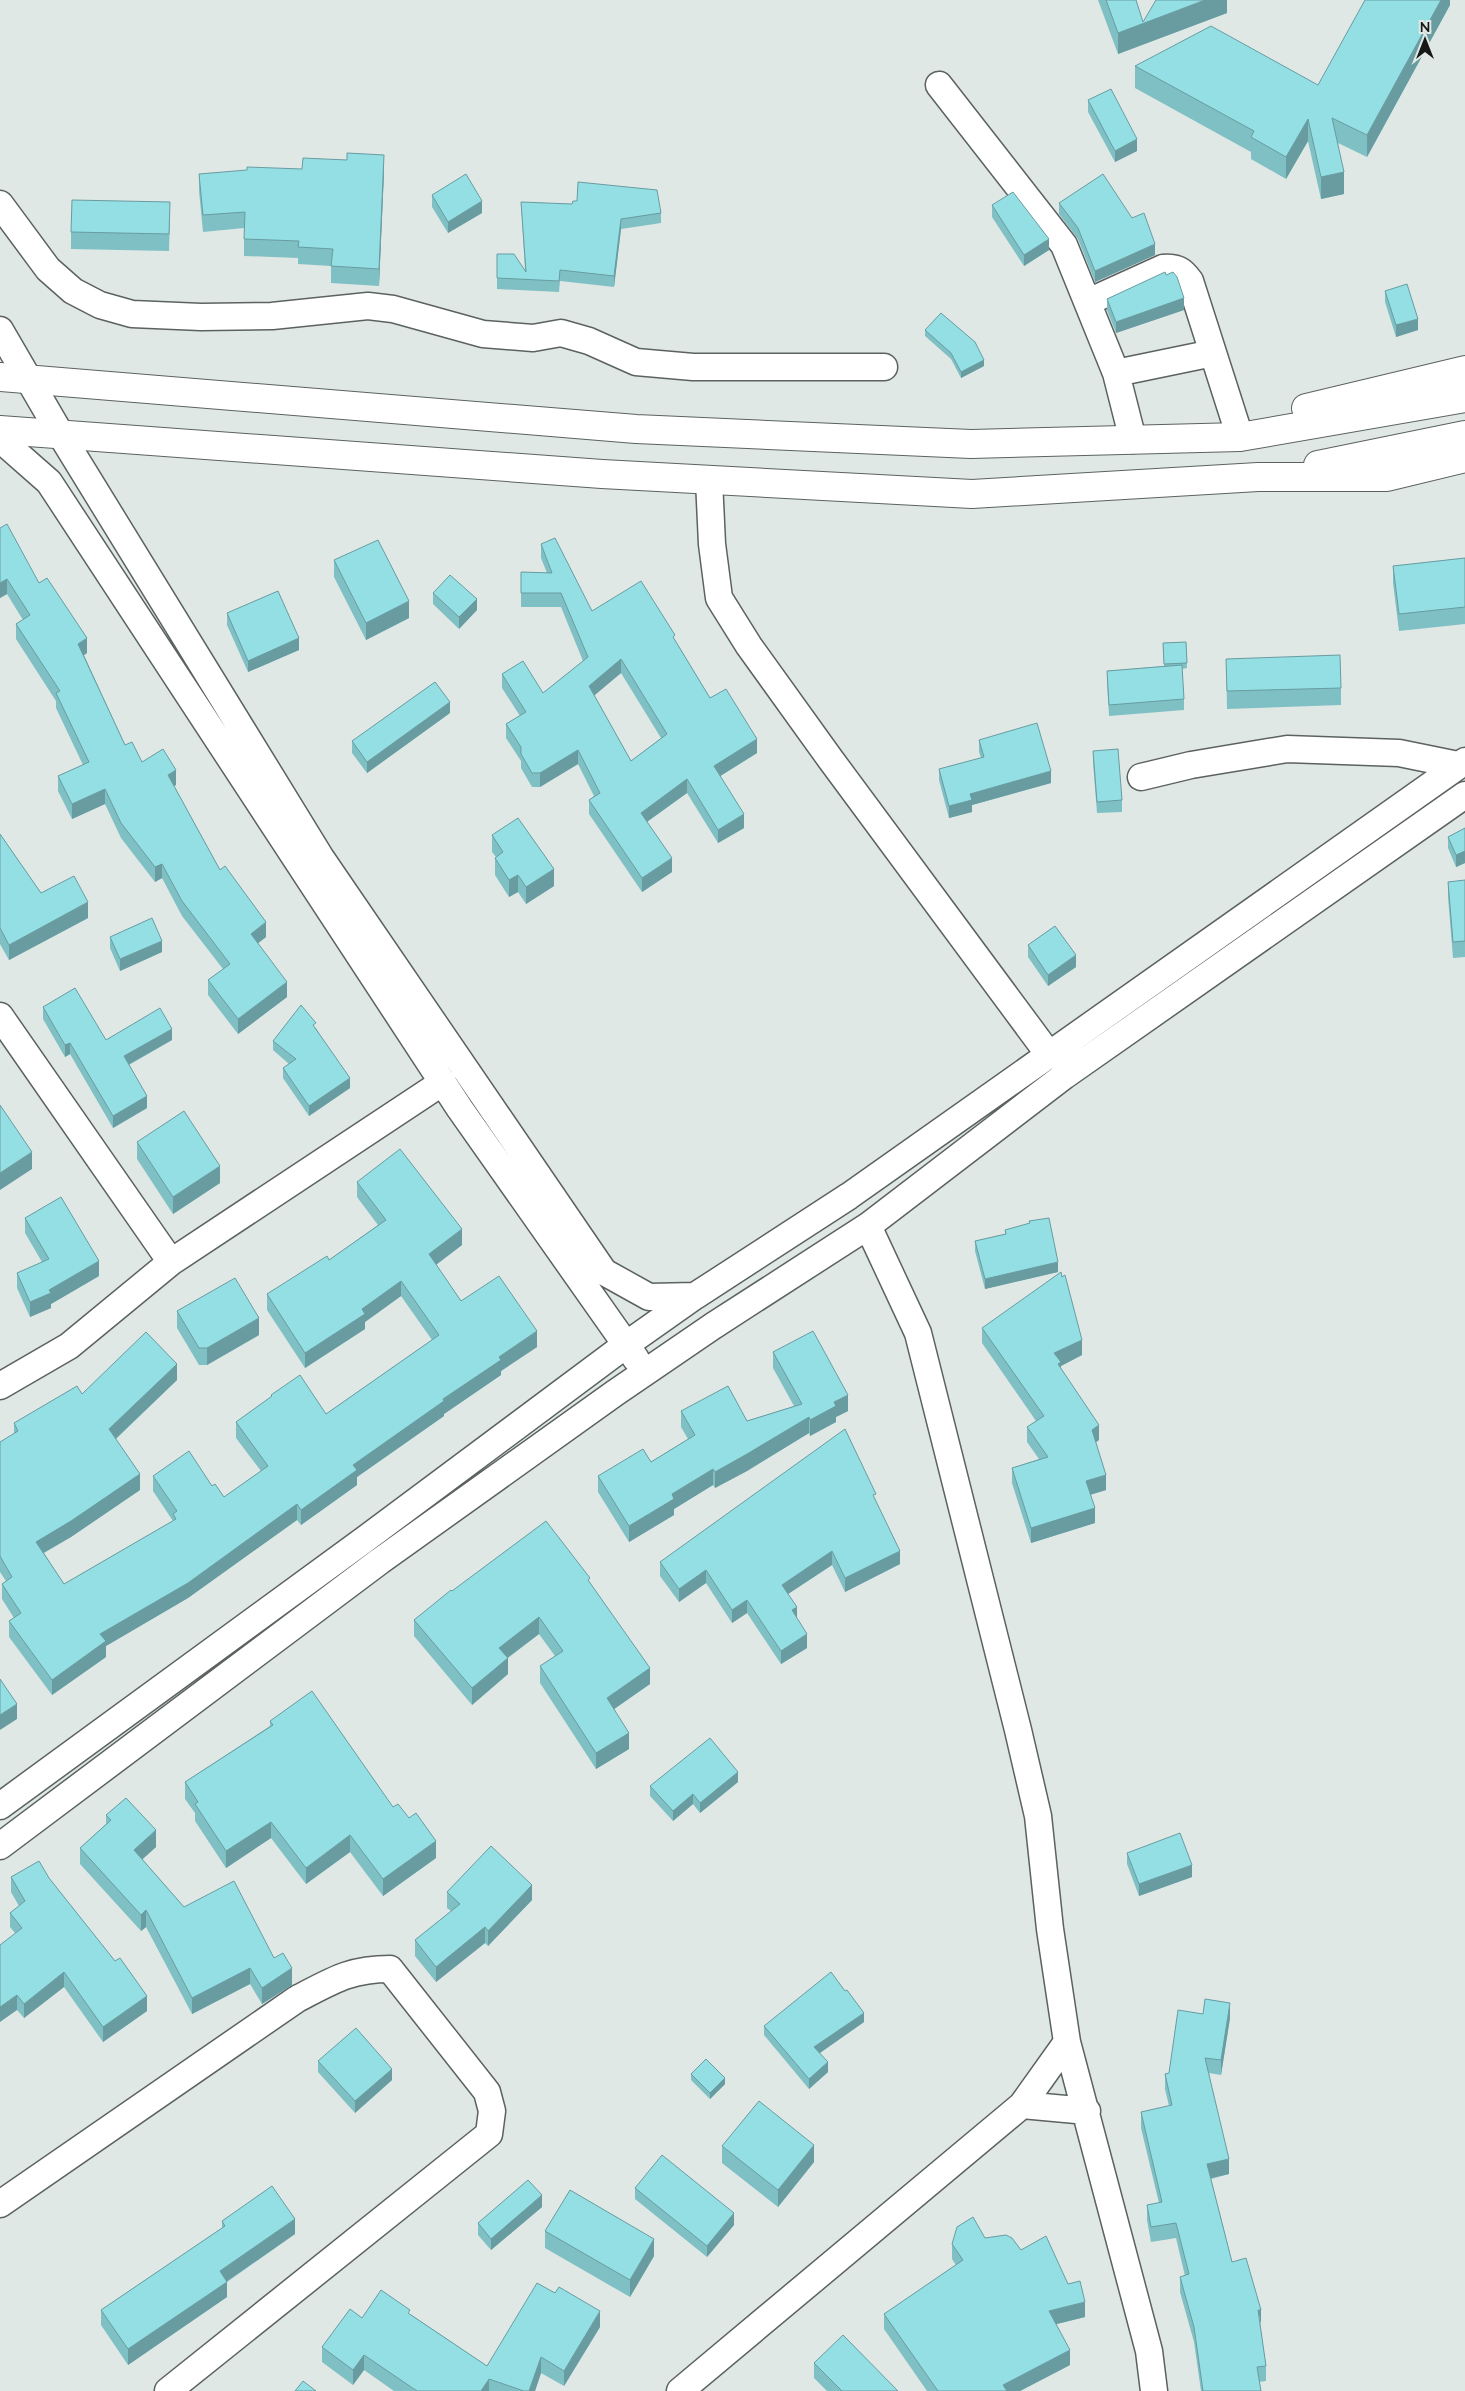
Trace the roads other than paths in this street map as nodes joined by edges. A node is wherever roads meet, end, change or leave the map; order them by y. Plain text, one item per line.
1 (939, 86) dead end
2 (0, 204) edge
3 (1088, 302) junction
4 (0, 330) edge
5 (1213, 353) junction
6 (884, 367) dead end
7 (1465, 370) edge
8 (1116, 373) junction
9 (0, 377) edge
10 (27, 379) junction
11 (1465, 398) edge
12 (0, 430) edge
13 (61, 435) junction
14 (1465, 436) edge
15 (1240, 437) junction
16 (0, 438) edge
17 (1133, 440) junction
18 (1465, 458) edge
19 (1258, 477) junction
20 (709, 480) junction
21 (1461, 763) edge
22 (1142, 777) dead end
23 (1465, 795) edge
24 (0, 1016) edge
25 (1050, 1056) junction
26 (443, 1082) junction
27 (868, 1226) junction
28 (171, 1262) junction
29 (695, 1296) junction
30 (627, 1344) junction
31 (644, 1372) junction
32 (0, 1386) edge
33 (0, 1806) edge
34 (0, 1846) edge
35 (1067, 2042) junction
36 (1022, 2105) junction
37 (1087, 2111) junction
38 (0, 2204) edge
39 (168, 2391) edge
40 (680, 2391) edge
41 (1154, 2391) edge

1 - 3 street
2 - 6 street
3 - 5 street
3 - 8 street
4 - 10 street
5 - 8 street
5 - 15 street
7 - 15 highway
8 - 17 street
9 - 10 highway
10 - 13 street
10 - 17 highway
11 - 15 highway
12 - 13 highway
13 - 20 highway
13 - 29 street
14 - 19 highway
15 - 17 highway
16 - 26 street
18 - 19 highway
19 - 20 highway
20 - 25 street
21 - 22 street
21 - 25 street
23 - 27 street
24 - 28 street
25 - 29 street
26 - 28 street
26 - 30 street
27 - 31 street
27 - 35 street
28 - 32 street
29 - 30 street
30 - 31 street
30 - 33 street
31 - 34 street
35 - 36 street
35 - 37 street
36 - 37 street
36 - 40 street
37 - 41 street
38 - 39 street

